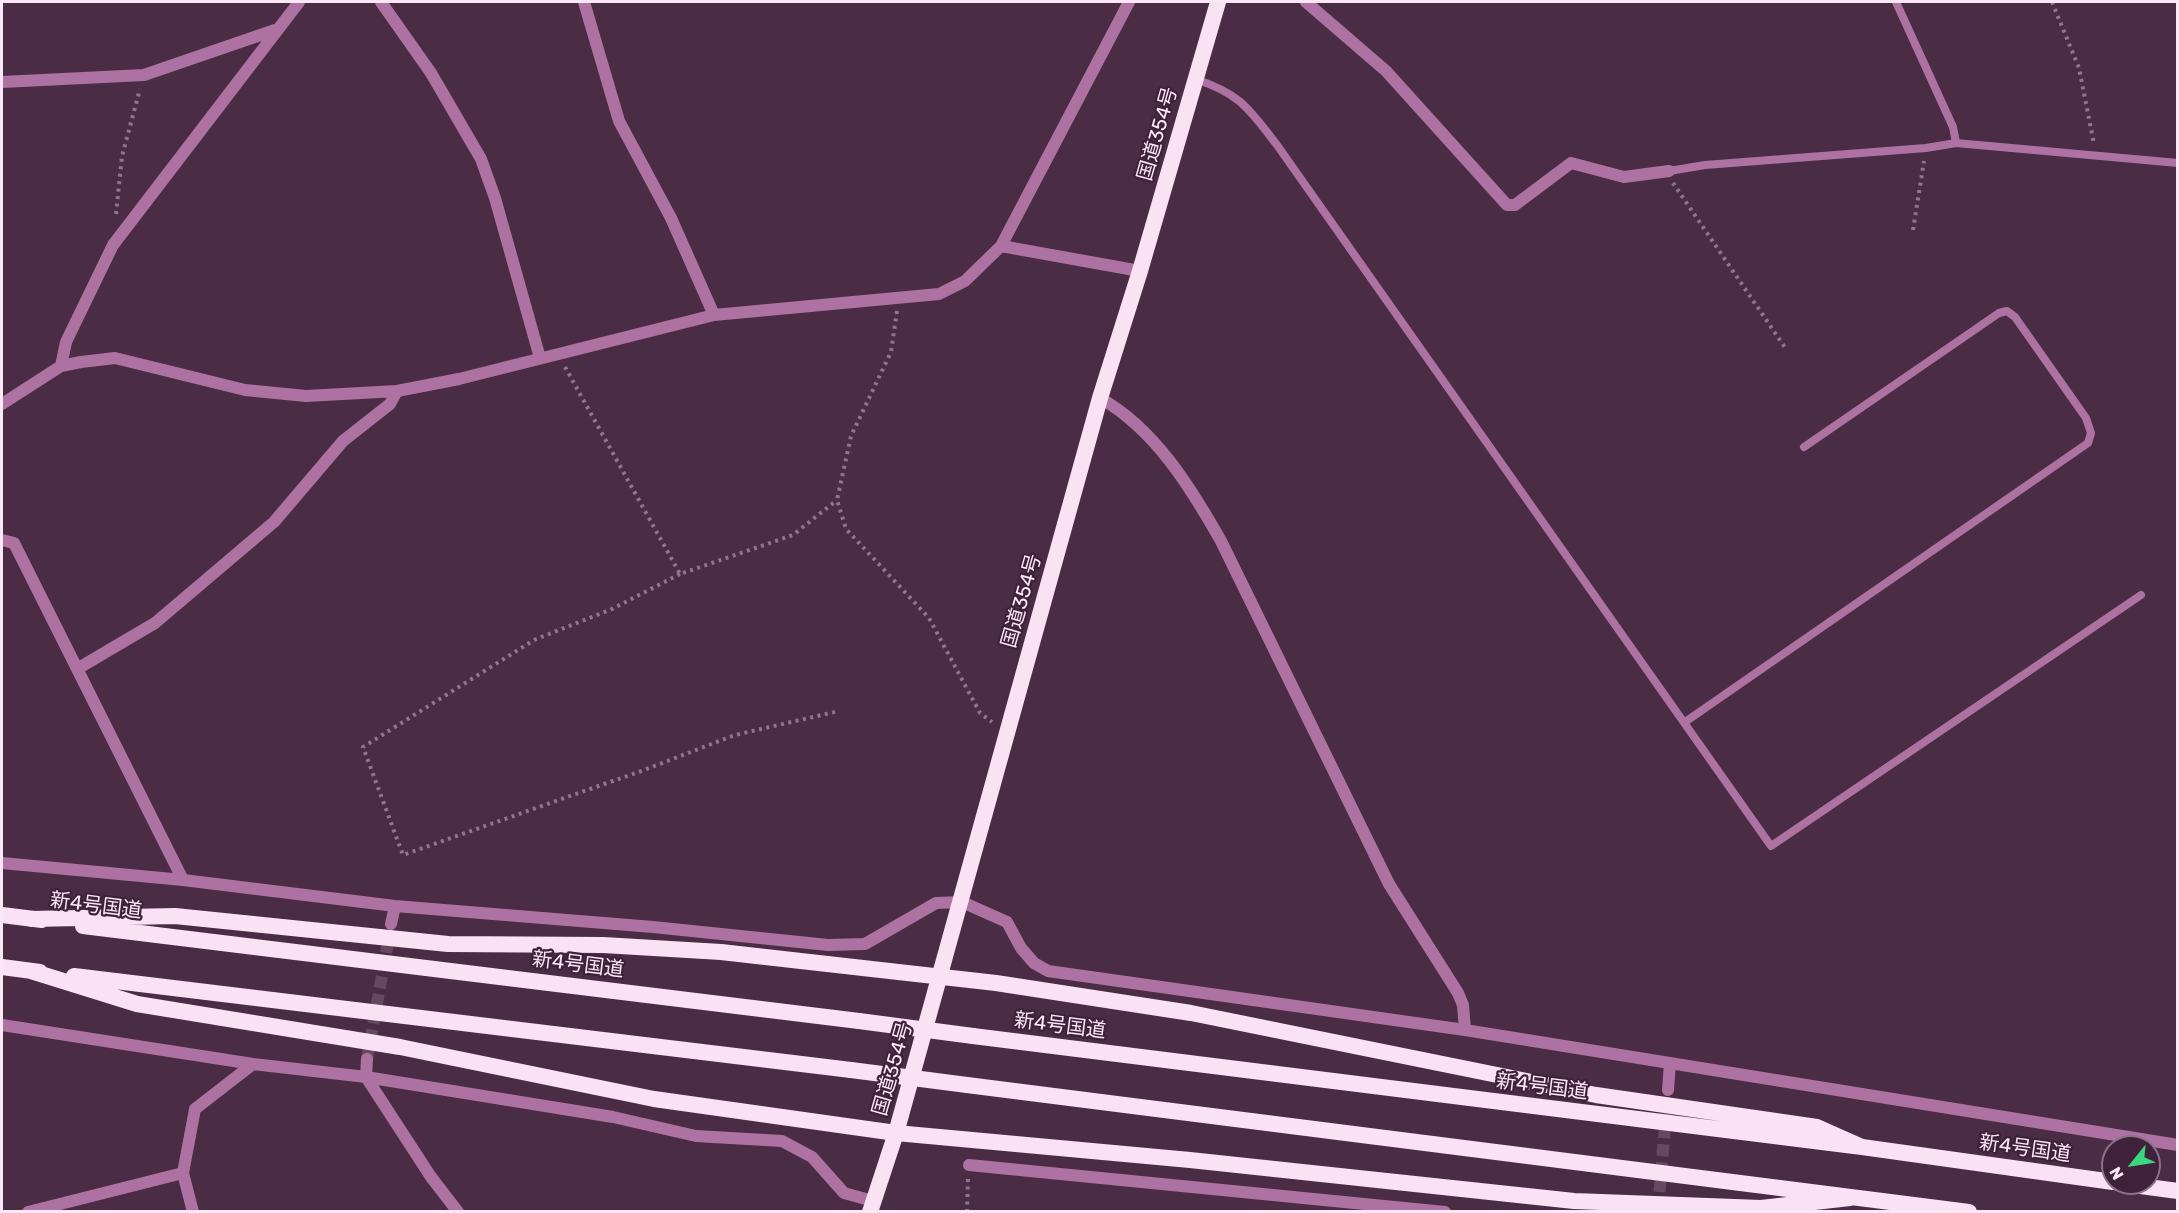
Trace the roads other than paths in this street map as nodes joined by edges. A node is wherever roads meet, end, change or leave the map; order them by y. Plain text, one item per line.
1 (299, 2) edge
2 (381, 2) edge
3 (584, 2) edge
4 (1129, 2) edge
5 (1218, 2) edge
6 (1306, 2) edge
7 (1896, 2) edge
8 (275, 30) junction
9 (1196, 79) junction
10 (2, 82) edge
11 (1956, 143) junction
12 (2178, 163) edge
13 (1669, 171) joint
14 (1001, 246) junction
15 (1140, 271) junction
16 (714, 315) junction
17 (540, 358) junction
18 (61, 366) junction
19 (397, 391) junction
20 (1101, 398) junction
21 (2, 404) edge
22 (1804, 447) dead end
23 (2, 540) edge
24 (2141, 595) dead end
25 (77, 669) junction
26 (1685, 722) junction
27 (2, 863) edge
28 (183, 880) junction
29 (962, 902) junction
30 (395, 906) junction
31 (2, 915) edge
32 (31, 919) junction
33 (391, 924) tunnel mouth
34 (2, 967) edge
35 (31, 971) junction
36 (940, 978) junction
37 (2, 1025) edge
38 (1465, 1030) junction
39 (368, 1059) tunnel mouth
40 (1670, 1063) junction
41 (253, 1064) junction
42 (366, 1077) junction
43 (1668, 1090) dead end
44 (896, 1133) junction
45 (2178, 1145) edge
46 (1862, 1147) junction
47 (969, 1165) road end
48 (183, 1173) junction
49 (2101, 1180) edge
50 (2161, 1189) edge
51 (2178, 1191) edge
52 (1850, 1198) junction
53 (872, 1207) edge
54 (28, 1212) edge
55 (193, 1212) edge
56 (458, 1212) edge
57 (1445, 1212) edge
58 (1970, 1212) edge

1 - 8 street
2 - 17 street
3 - 16 street
4 - 14 street
5 - 9 highway, 国道354号
6 - 13 street
7 - 11 lane
8 - 10 street
8 - 18 street
9 - 15 highway, 国道354号
9 - 26 lane
11 - 12 lane
11 - 13 lane
14 - 15 street
14 - 16 street
15 - 20 highway, 国道354号
16 - 17 street
17 - 19 street
18 - 19 street
18 - 21 street
19 - 25 street
20 - 29 highway, 国道354号
20 - 38 street
22 - 26 lane
23 - 25 street
24 - 26 lane
25 - 28 street
27 - 28 street
28 - 30 street
29 - 30 street
29 - 36 highway, 国道354号
29 - 38 street
30 - 33 street
31 - 32 highway, 新4号国道
32 - 36 highway
32 - 46 highway, 新4号国道, bridge
34 - 35 highway
35 - 44 highway
35 - 52 highway, bridge
36 - 44 highway, 国道354号
36 - 46 highway
37 - 41 street
38 - 40 street
39 - 42 street
40 - 43 street
40 - 45 street
41 - 42 street
41 - 48 street
42 - 53 street
42 - 56 street
44 - 52 highway
44 - 53 highway, 国道354号
46 - 49 highway, 新4号国道
47 - 57 street
48 - 54 street
48 - 55 street
50 - 51 highway
52 - 58 highway

